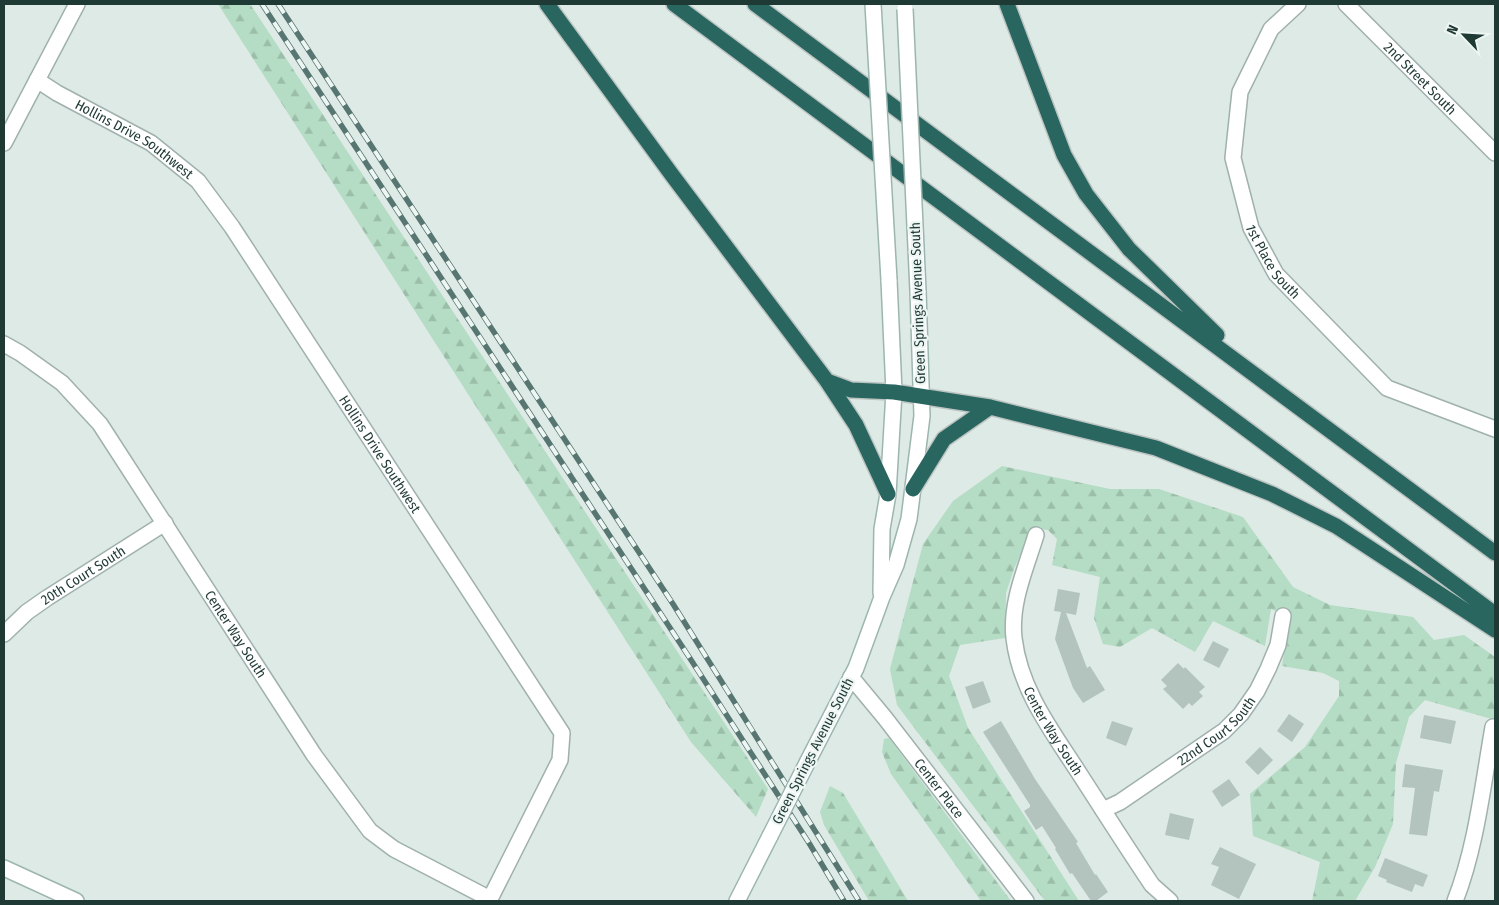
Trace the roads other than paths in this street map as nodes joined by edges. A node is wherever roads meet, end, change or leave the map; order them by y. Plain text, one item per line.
1 (77, 4) edge
2 (547, 4) edge
3 (674, 4) edge
4 (755, 4) edge
5 (873, 4) edge
6 (1007, 4) edge
7 (1298, 4) edge
8 (1346, 4) edge
9 (905, 6) edge
10 (37, 80) junction
11 (4, 143) edge
12 (1495, 153) edge
13 (4, 344) edge
14 (1260, 376) junction
15 (827, 380) junction
16 (894, 392) junction
17 (922, 396) junction
18 (990, 407) junction
19 (1495, 429) edge
20 (913, 489) junction
21 (888, 494) junction
22 (166, 523) junction
23 (1036, 535) dead end
24 (1495, 553) edge
25 (882, 597) junction
26 (1495, 614) edge
27 (1283, 616) dead end
28 (1495, 630) edge
29 (4, 634) edge
30 (851, 678) junction
31 (1493, 727) dead end
32 (1103, 810) junction
33 (4, 868) edge
34 (67, 899) edge
35 (490, 900) edge
36 (737, 901) edge
37 (1026, 901) edge
38 (1170, 901) edge
39 (1455, 901) edge

1 - 10 street
2 - 15 highway
3 - 26 highway
4 - 14 highway
5 - 16 street, Green Springs Avenue South, bridge
6 - 14 highway
7 - 19 street, 1st Place South
8 - 12 street, 2nd Street South
9 - 17 street, Green Springs Avenue South, bridge
10 - 11 street
10 - 35 street, Hollins Drive Southwest
13 - 22 street, Center Way South
14 - 24 highway
15 - 16 highway
15 - 21 highway
16 - 17 highway
16 - 21 street, Green Springs Avenue South
17 - 18 highway
17 - 20 street, Green Springs Avenue South
18 - 20 highway
18 - 28 highway
20 - 25 street, Green Springs Avenue South
21 - 25 street, Green Springs Avenue South
22 - 29 street, 20th Court South
22 - 35 street, Center Way South
23 - 32 street, Center Way South
25 - 30 street, Green Springs Avenue South
27 - 32 street, 22nd Court South
30 - 36 street, Green Springs Avenue South, bridge
30 - 37 street, Center Place
31 - 39 street
32 - 38 street, Center Way South
33 - 34 street

